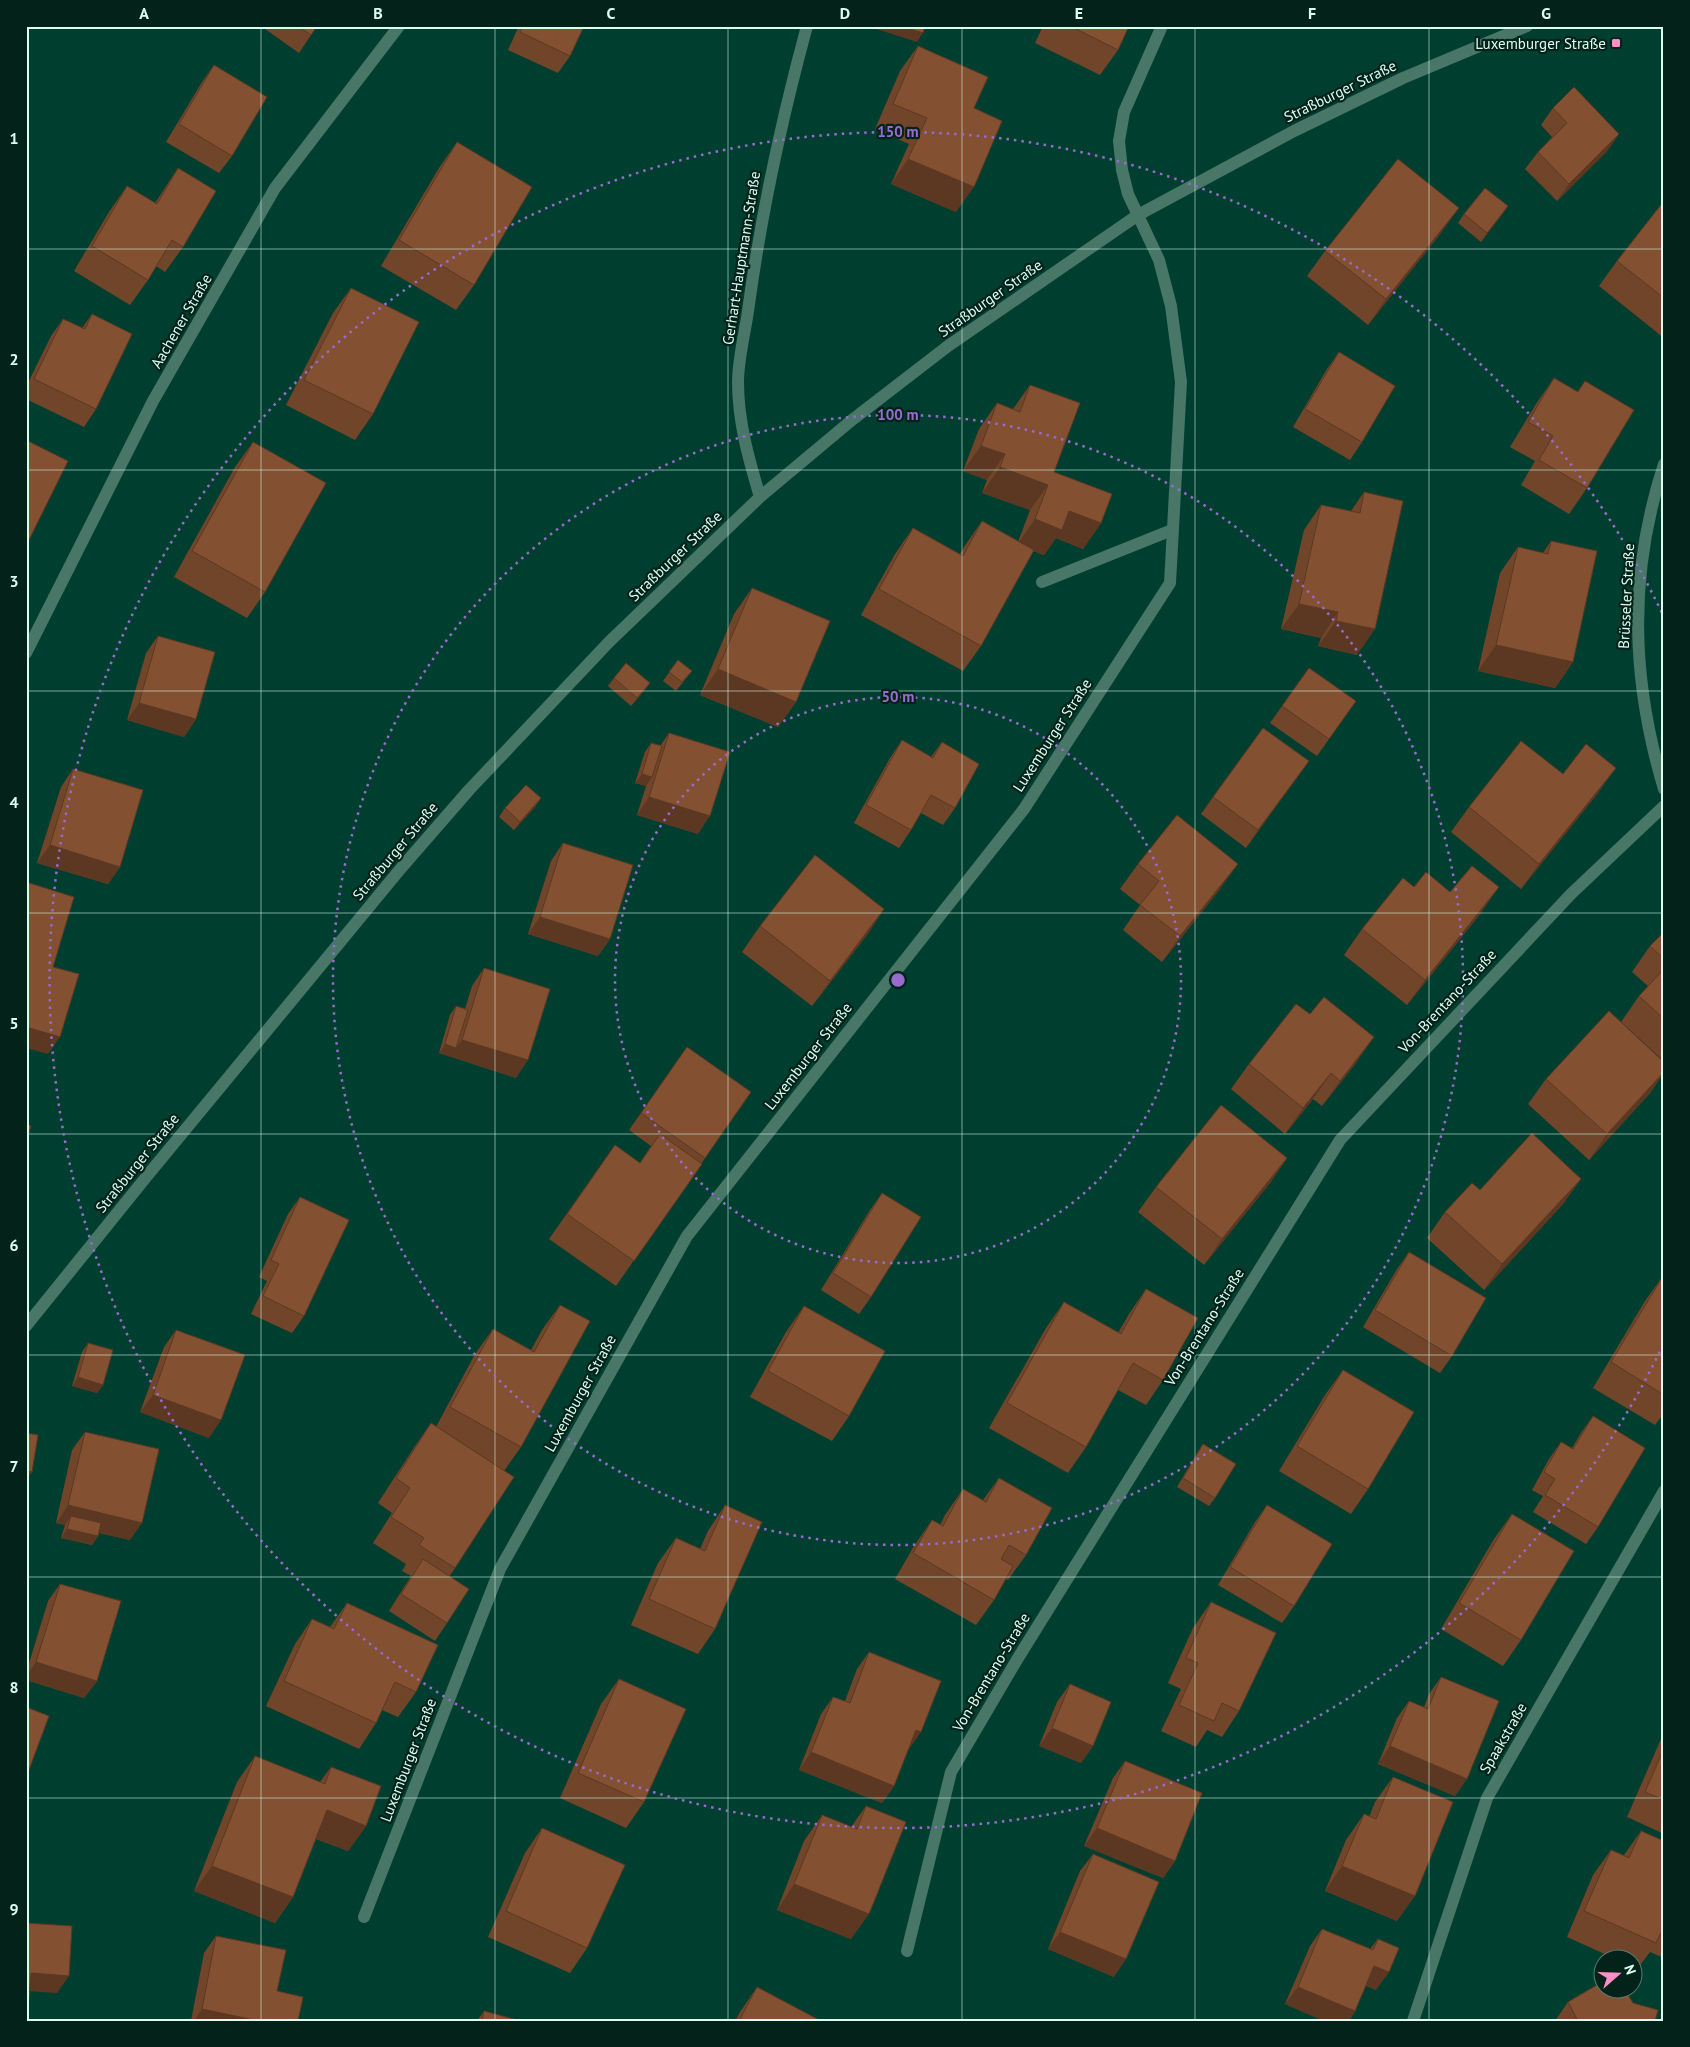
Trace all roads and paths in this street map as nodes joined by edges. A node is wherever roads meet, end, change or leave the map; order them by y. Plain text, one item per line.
1 (399, 26) edge
2 (807, 26) edge
3 (1162, 26) edge
4 (1527, 26) edge
5 (1138, 215) junction
6 (1664, 464) edge
7 (760, 497) junction
8 (1172, 530) junction
9 (1042, 582) dead end
10 (26, 653) edge
11 (1664, 790) edge
12 (1664, 806) edge
13 (26, 1326) edge
14 (1664, 1491) edge
15 (364, 1917) dead end
16 (907, 1951) dead end
17 (1414, 2021) edge

1 - 10 street, Aachener Straße
2 - 7 street, Gerhart-Hauptmann-Straße
3 - 5 street, Luxemburger Straße
4 - 5 street, Straßburger Straße
5 - 7 street, Straßburger Straße
5 - 8 street, Luxemburger Straße
6 - 11 street, Brüsseler Straße
7 - 13 street, Straßburger Straße
8 - 9 street
8 - 15 street, Luxemburger Straße
12 - 16 street, Von-Brentano-Straße
14 - 17 street, Spaakstraße

